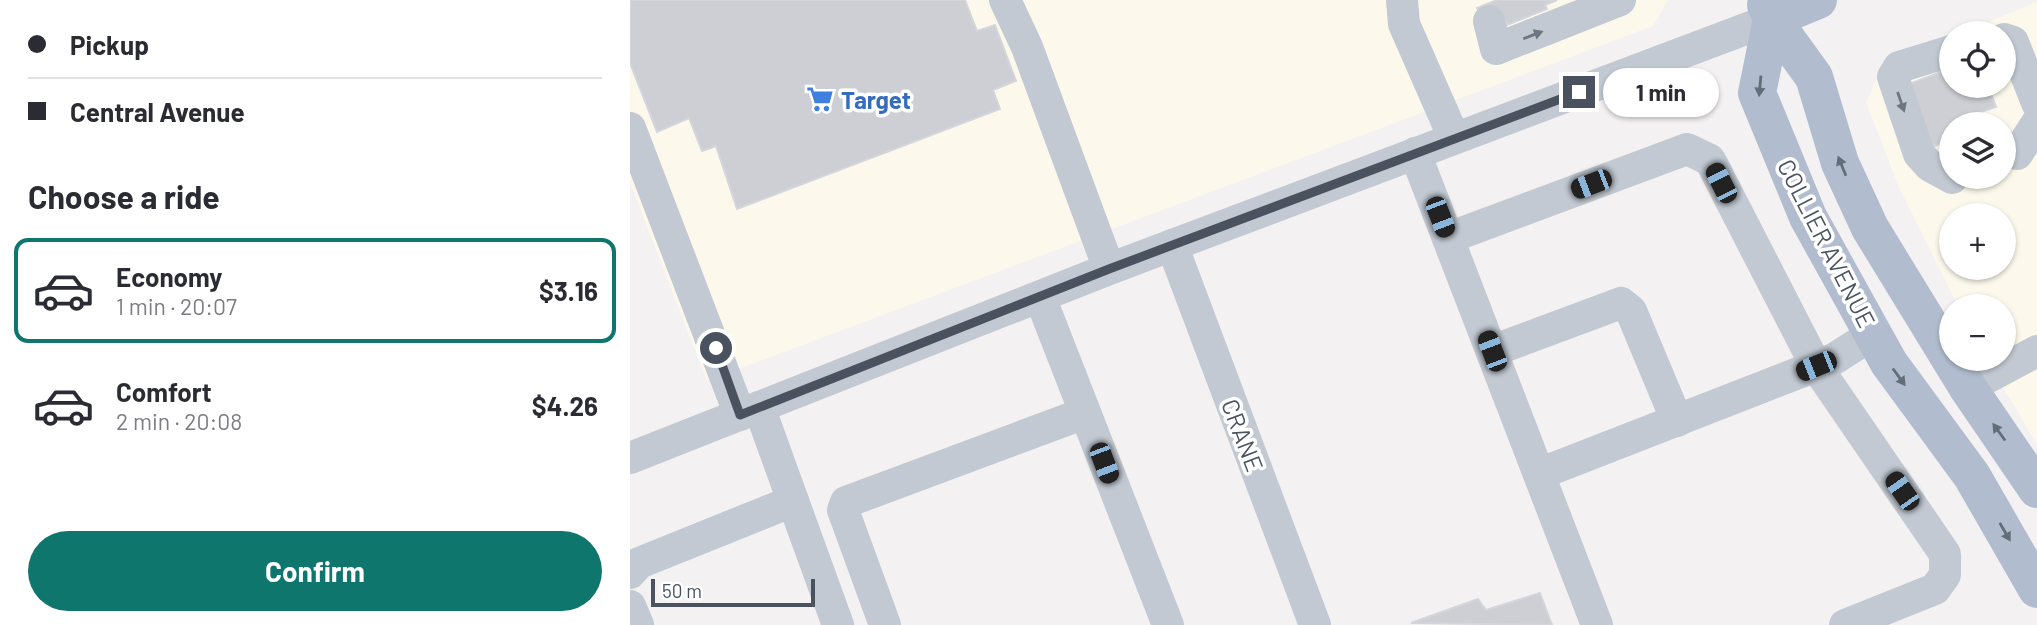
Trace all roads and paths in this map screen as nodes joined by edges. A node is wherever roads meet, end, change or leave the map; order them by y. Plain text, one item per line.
1 (1005, 0) edge
2 (1402, 0) edge
3 (1620, 0) edge
4 (1818, 0) edge
5 (1484, 9) edge
6 (1768, 9) edge
7 (1939, 55) edge
8 (2016, 58) edge
9 (2037, 103) edge
10 (2037, 123) edge
11 (630, 128) edge
12 (1454, 138) junction
13 (1415, 153) junction
14 (2017, 154) dead end
15 (1939, 171) edge
16 (1448, 238) junction
17 (1172, 245) junction
18 (1825, 247) junction
19 (1109, 269) junction
20 (1040, 297) junction
21 (1873, 334) junction
22 (1492, 351) junction
23 (2037, 351) edge
24 (1816, 366) junction
25 (1968, 388) junction
26 (749, 411) junction
27 (1085, 413) junction
28 (1677, 421) junction
29 (630, 458) edge
30 (1539, 474) junction
31 (2037, 489) edge
32 (793, 501) junction
33 (630, 573) edge
34 (2037, 589) edge
35 (630, 606) edge
36 (638, 625) edge
37 (838, 625) edge
38 (885, 625) edge
39 (1167, 625) edge
40 (1315, 625) edge
41 (1597, 625) edge
42 (1845, 625) edge

1 - 19 street
2 - 12 street
5 -> 3 street
4 - 6 main road
6 - 12 street
6 -> 18 main road, COLLIER AVENUE
25 -> 6 main road, COLLIER AVENUE
7 -> 15 street
8 - 9 street
10 - 14 street
11 - 26 street
12 - 13 street
13 - 16 street
13 - 17 street
16 - 22 street
16 - 24 street
17 - 19 street
17 - 40 street, CRANE
18 - 21 main road, COLLIER AVENUE
18 - 25 main road
19 - 20 street
20 - 26 street
20 - 27 street
21 - 24 street
21 -> 34 main road, COLLIER AVENUE
22 - 28 street
22 - 30 street
23 - 25 street
24 - 28 street
24 - 42 street
31 -> 25 main road, COLLIER AVENUE
26 - 29 street
26 - 32 street
27 - 38 street
27 - 39 street
28 - 30 street
30 - 41 street
32 - 33 street
32 - 37 street
35 - 36 street

